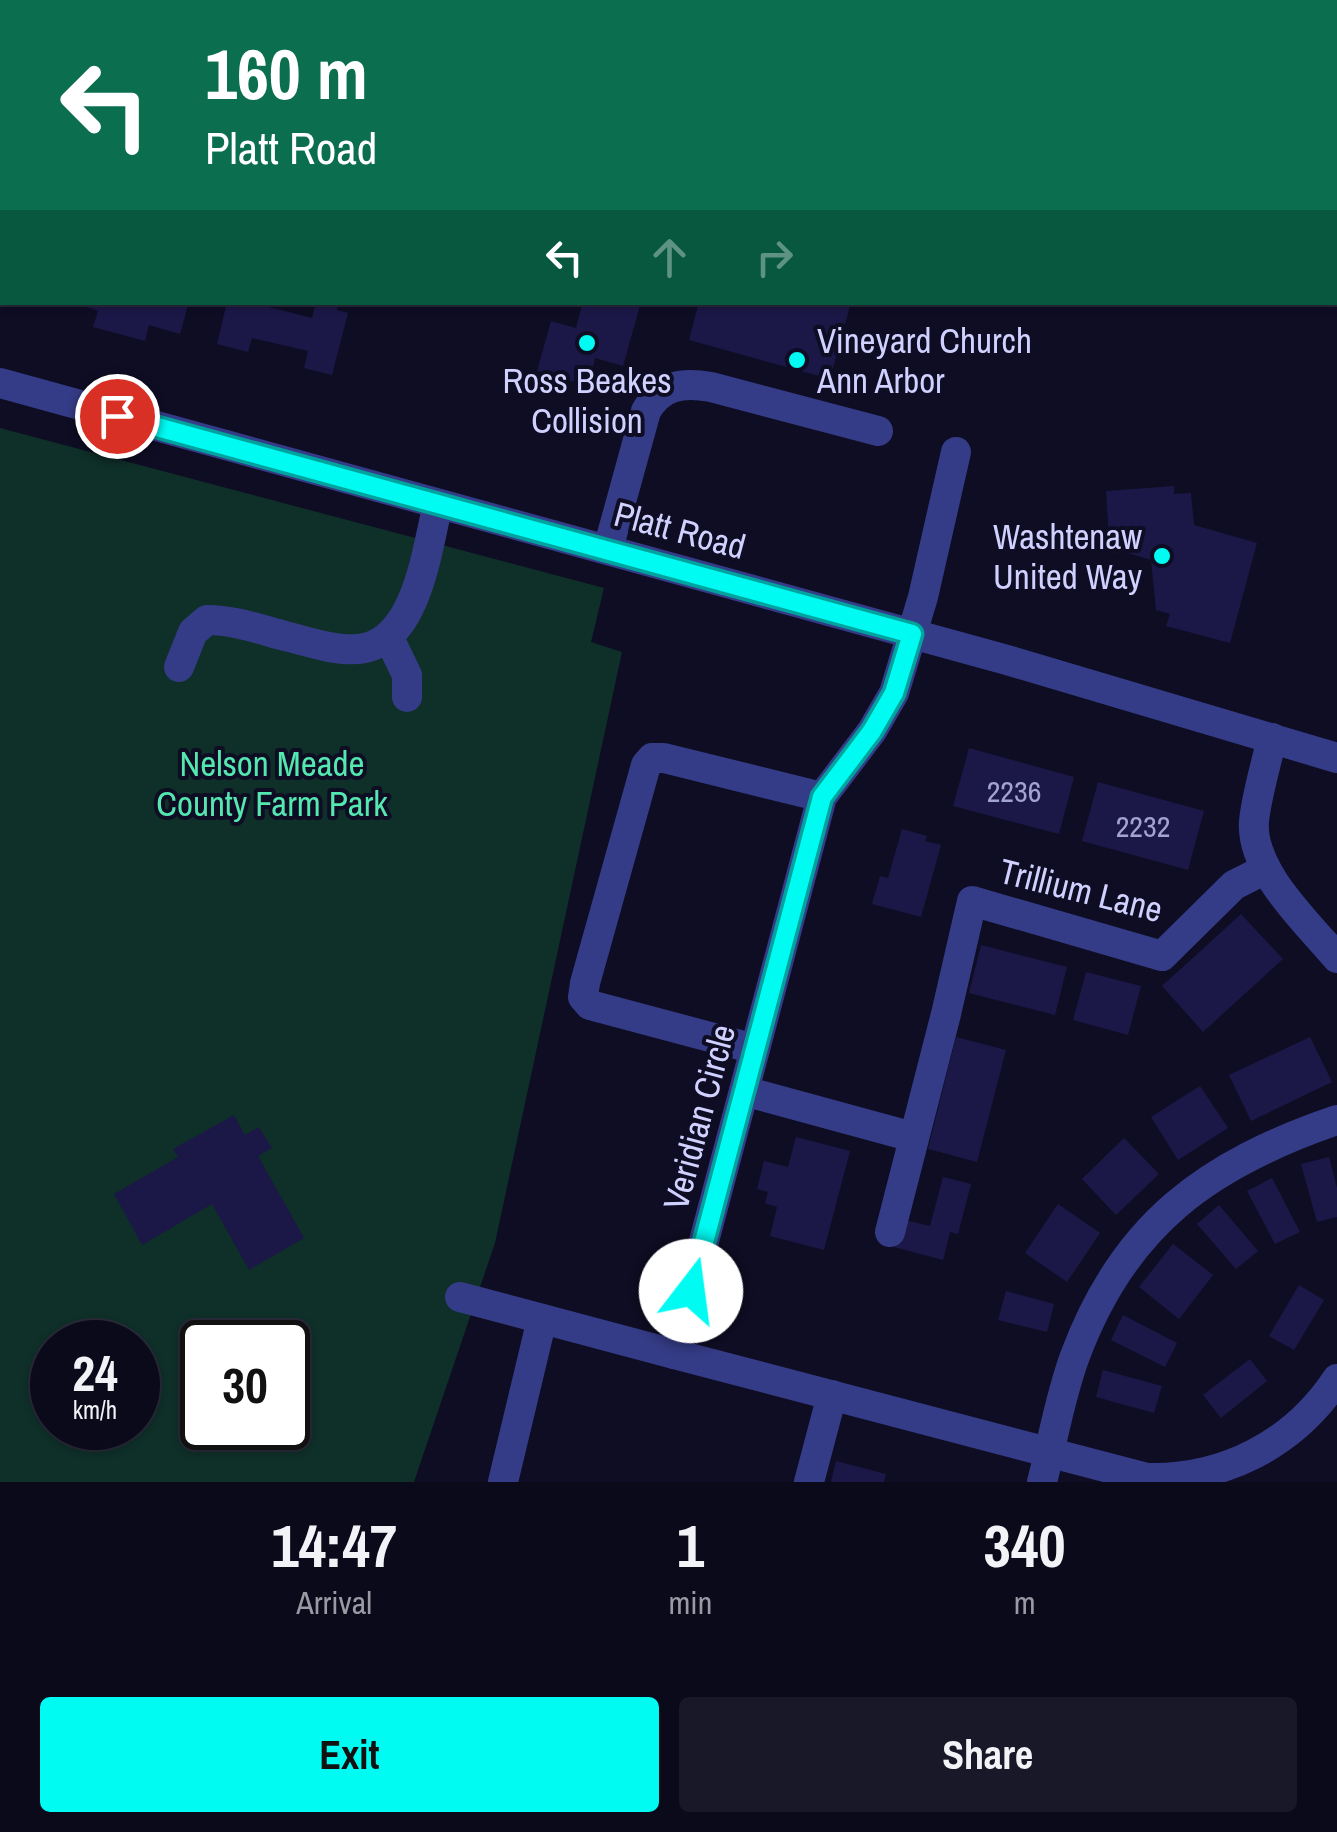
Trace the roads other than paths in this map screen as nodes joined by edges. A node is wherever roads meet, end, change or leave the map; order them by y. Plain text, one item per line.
1 (0, 383) edge
2 (878, 430) dead end
3 (956, 452) dead end
4 (438, 504) junction
5 (608, 549) junction
6 (912, 634) junction
7 (388, 638) junction
8 (179, 667) dead end
9 (406, 697) dead end
10 (1272, 738) junction
11 (1337, 758) edge
12 (822, 797) junction
13 (1266, 869) junction
14 (1337, 958) edge
15 (755, 1049) junction
16 (744, 1090) junction
17 (1337, 1120) edge
18 (912, 1137) junction
19 (890, 1232) dead end
20 (460, 1297) dead end
21 (542, 1319) junction
22 (674, 1354) junction
23 (1337, 1379) edge
24 (832, 1395) junction
25 (1046, 1468) edge
26 (1241, 1472) edge
27 (503, 1482) edge
28 (809, 1482) edge

1 - 4 street, Platt Road
2 - 5 street
3 - 6 street, Veridian Circle
4 - 5 street, Platt Road
4 - 7 street
5 - 6 street, Platt Road
6 - 10 street, Platt Road
6 - 12 street, Veridian Circle
7 - 8 street
7 - 9 street
10 - 11 street, Platt Road
10 - 13 street
12 - 15 street, Veridian Circle
12 - 15 street
13 - 14 street
13 - 18 street, Trillium Lane
15 - 16 street, Veridian Circle
16 - 18 street
16 - 22 street, Veridian Circle
17 - 25 street
18 - 19 street, Trillium Lane
20 - 21 street
21 - 22 street
21 - 27 street
22 - 24 street
23 - 26 street
24 - 25 street
24 - 28 street
25 - 26 street

